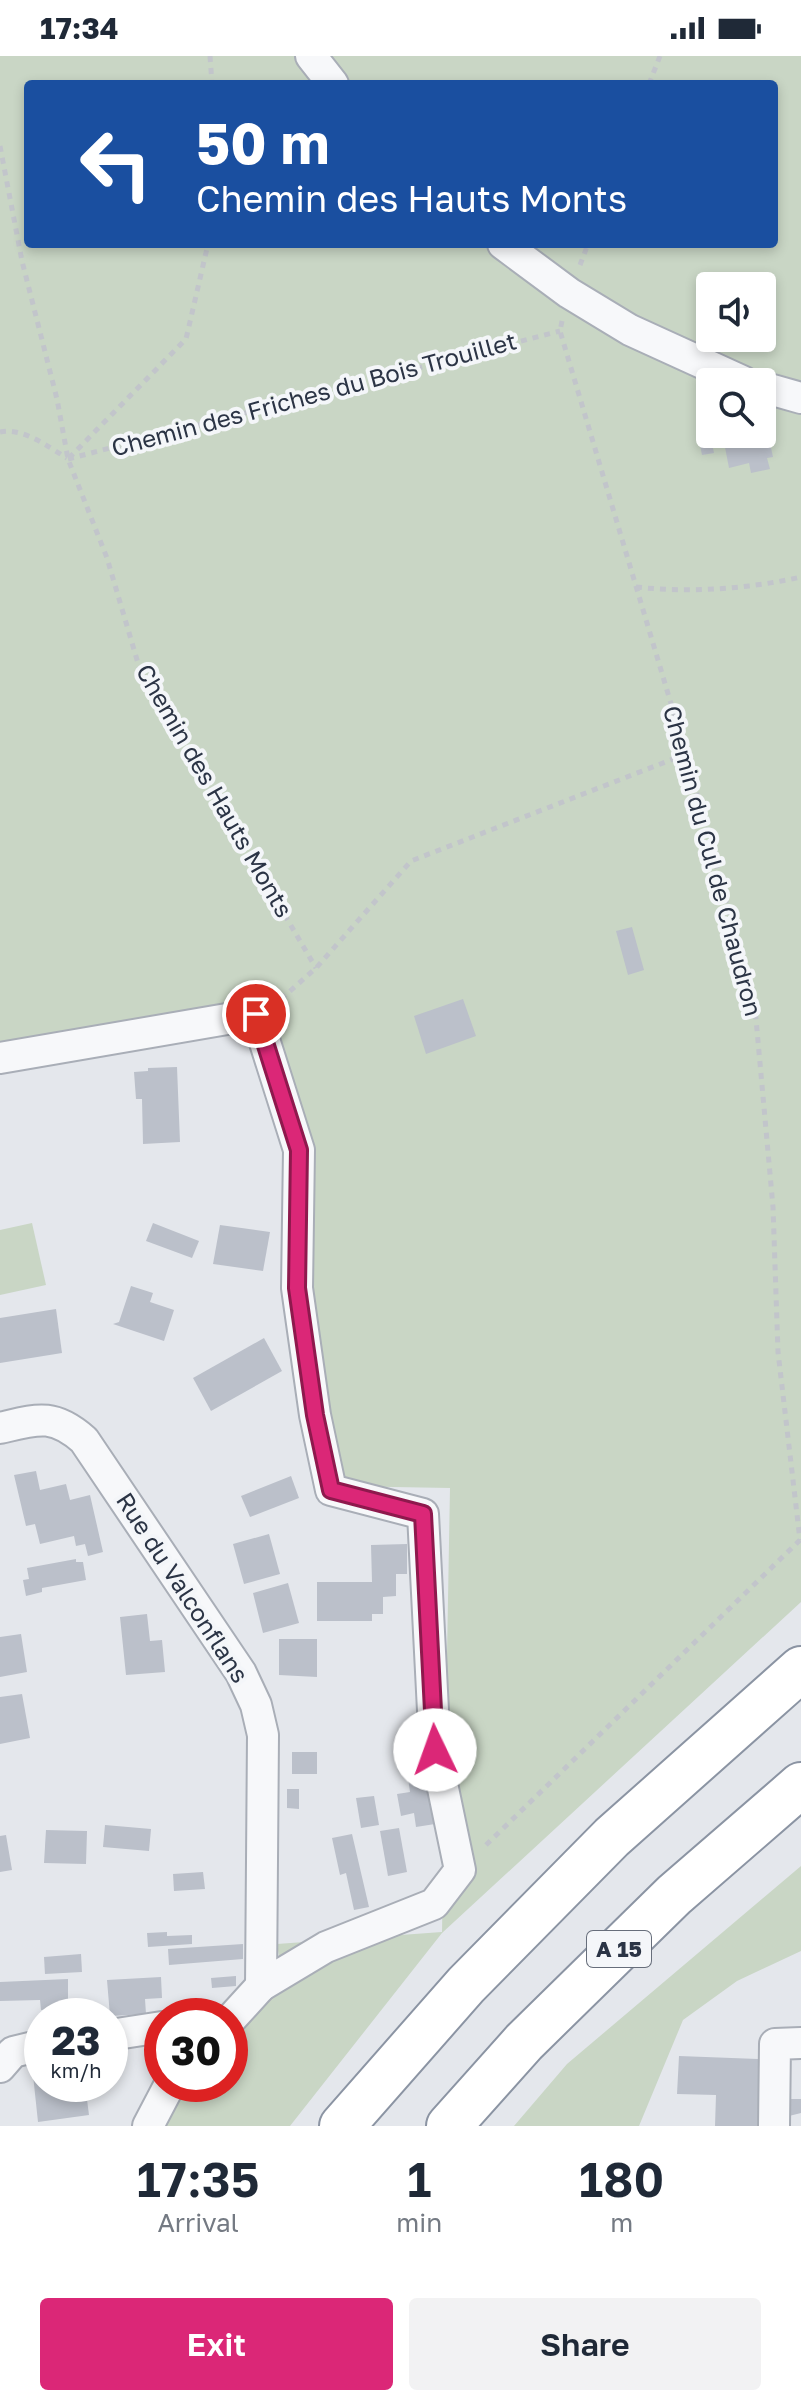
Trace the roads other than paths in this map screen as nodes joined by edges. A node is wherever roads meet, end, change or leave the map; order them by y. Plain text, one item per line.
1 (311, 56) edge
2 (330, 80) edge
3 (508, 248) edge
4 (713, 368) edge
5 (776, 391) edge
6 (801, 398) edge
7 (0, 1058) edge
8 (0, 1428) edge
9 (801, 1669) edge
10 (801, 1785) edge
11 (261, 1986) junction
12 (248, 2000) edge
13 (801, 2043) edge
14 (24, 2049) edge
15 (0, 2067) edge
16 (161, 2102) edge
17 (148, 2126) edge
18 (342, 2126) edge
19 (449, 2126) edge
20 (774, 2126) edge

1 - 2 street
3 - 4 street
5 - 6 street
7 - 11 street
8 - 11 street, Rue du Valconflans
9 - 18 highway
10 - 19 highway, A 15
11 - 12 street
13 - 20 street
14 - 15 street
16 - 17 street

